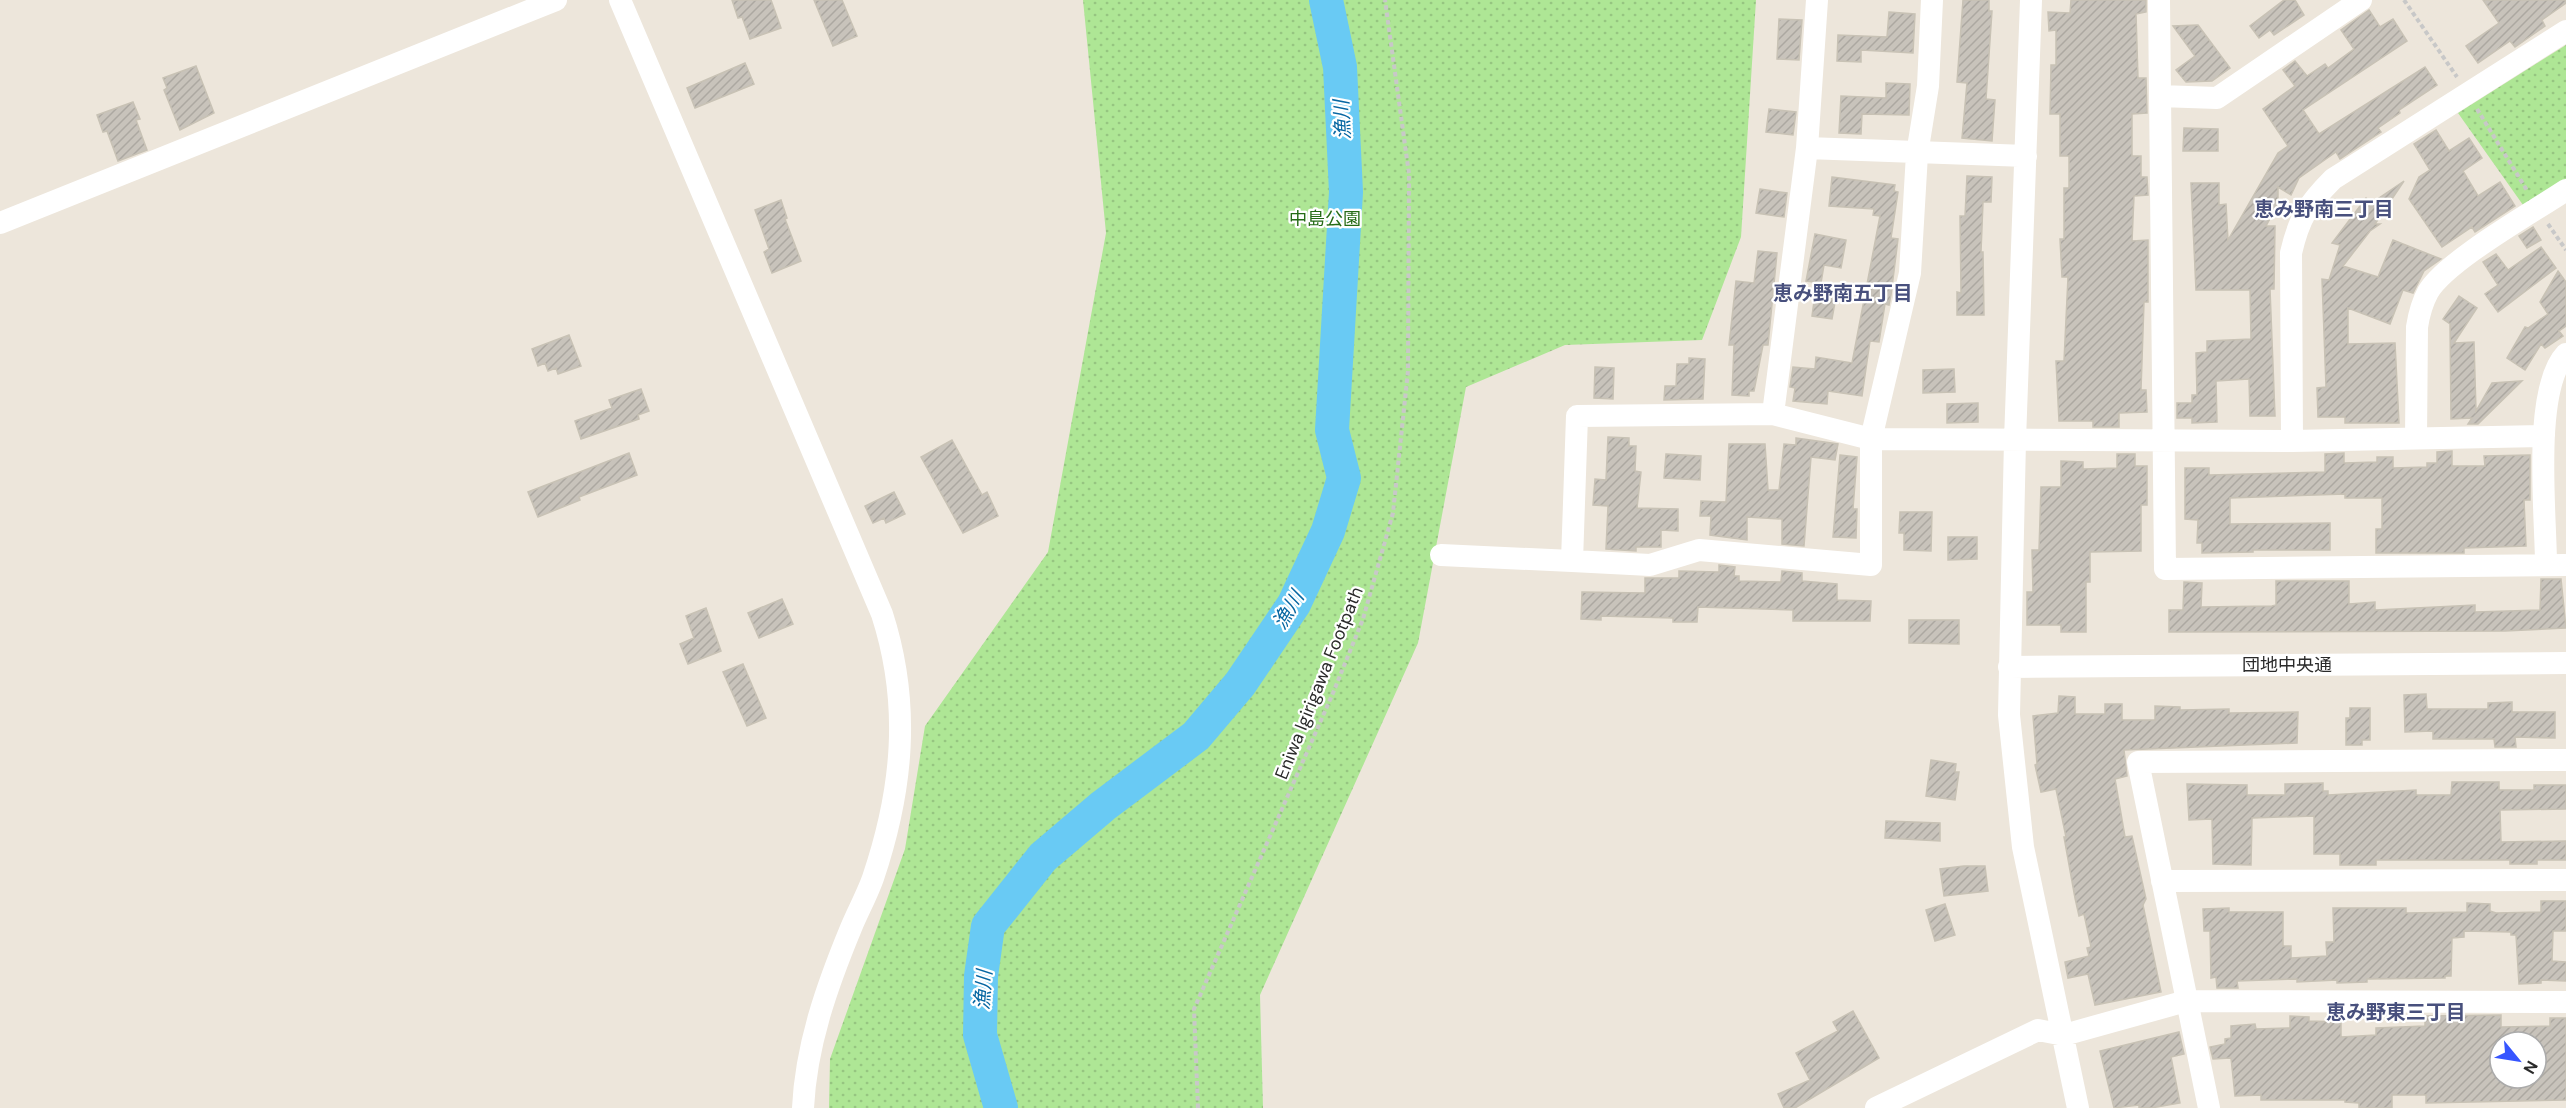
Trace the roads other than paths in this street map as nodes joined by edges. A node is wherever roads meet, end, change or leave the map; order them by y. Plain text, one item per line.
1 (556, 0) edge
2 (620, 0) edge
3 (1817, 0) edge
4 (1932, 0) edge
5 (2031, 0) edge
6 (2159, 0) edge
7 (2361, 0) edge
8 (2566, 31) edge
9 (2160, 96) junction
10 (1807, 148) junction
11 (1917, 154) junction
12 (2026, 156) junction
13 (2566, 190) edge
14 (0, 223) edge
15 (2566, 354) edge
16 (1773, 414) junction
17 (2544, 436) junction
18 (2416, 438) junction
19 (1871, 439) junction
20 (2162, 439) junction
21 (2015, 440) junction
22 (2292, 441) junction
23 (1441, 555) dead end
24 (1572, 561) junction
25 (2556, 565) edge
26 (2566, 663) edge
27 (2009, 667) junction
28 (2566, 760) edge
29 (2566, 880) edge
30 (2162, 881) junction
31 (2186, 1001) junction
32 (2566, 1002) edge
33 (2064, 1035) junction
34 (803, 1108) edge
35 (1876, 1108) edge
36 (2078, 1108) edge
37 (2209, 1108) edge

1 - 14 street
2 - 34 street
3 - 10 street
4 - 11 street
5 - 12 street
6 - 9 street
7 - 9 street
8 - 22 street
9 - 20 street
10 - 11 street
10 - 16 street
11 - 12 street
11 - 19 street
12 - 21 street
13 - 18 street
15 - 17 street
16 - 19 street
16 - 24 street
17 - 18 street
17 - 25 street
18 - 22 street
19 - 21 street
19 - 24 street
20 - 21 street
20 - 22 street
20 - 25 street
21 - 27 street
23 - 24 street
26 - 27 street, 団地中央通
27 - 33 street
28 - 30 street
29 - 30 street
30 - 31 street
31 - 32 street
31 - 33 street
31 - 37 street
33 - 35 street
33 - 36 street

